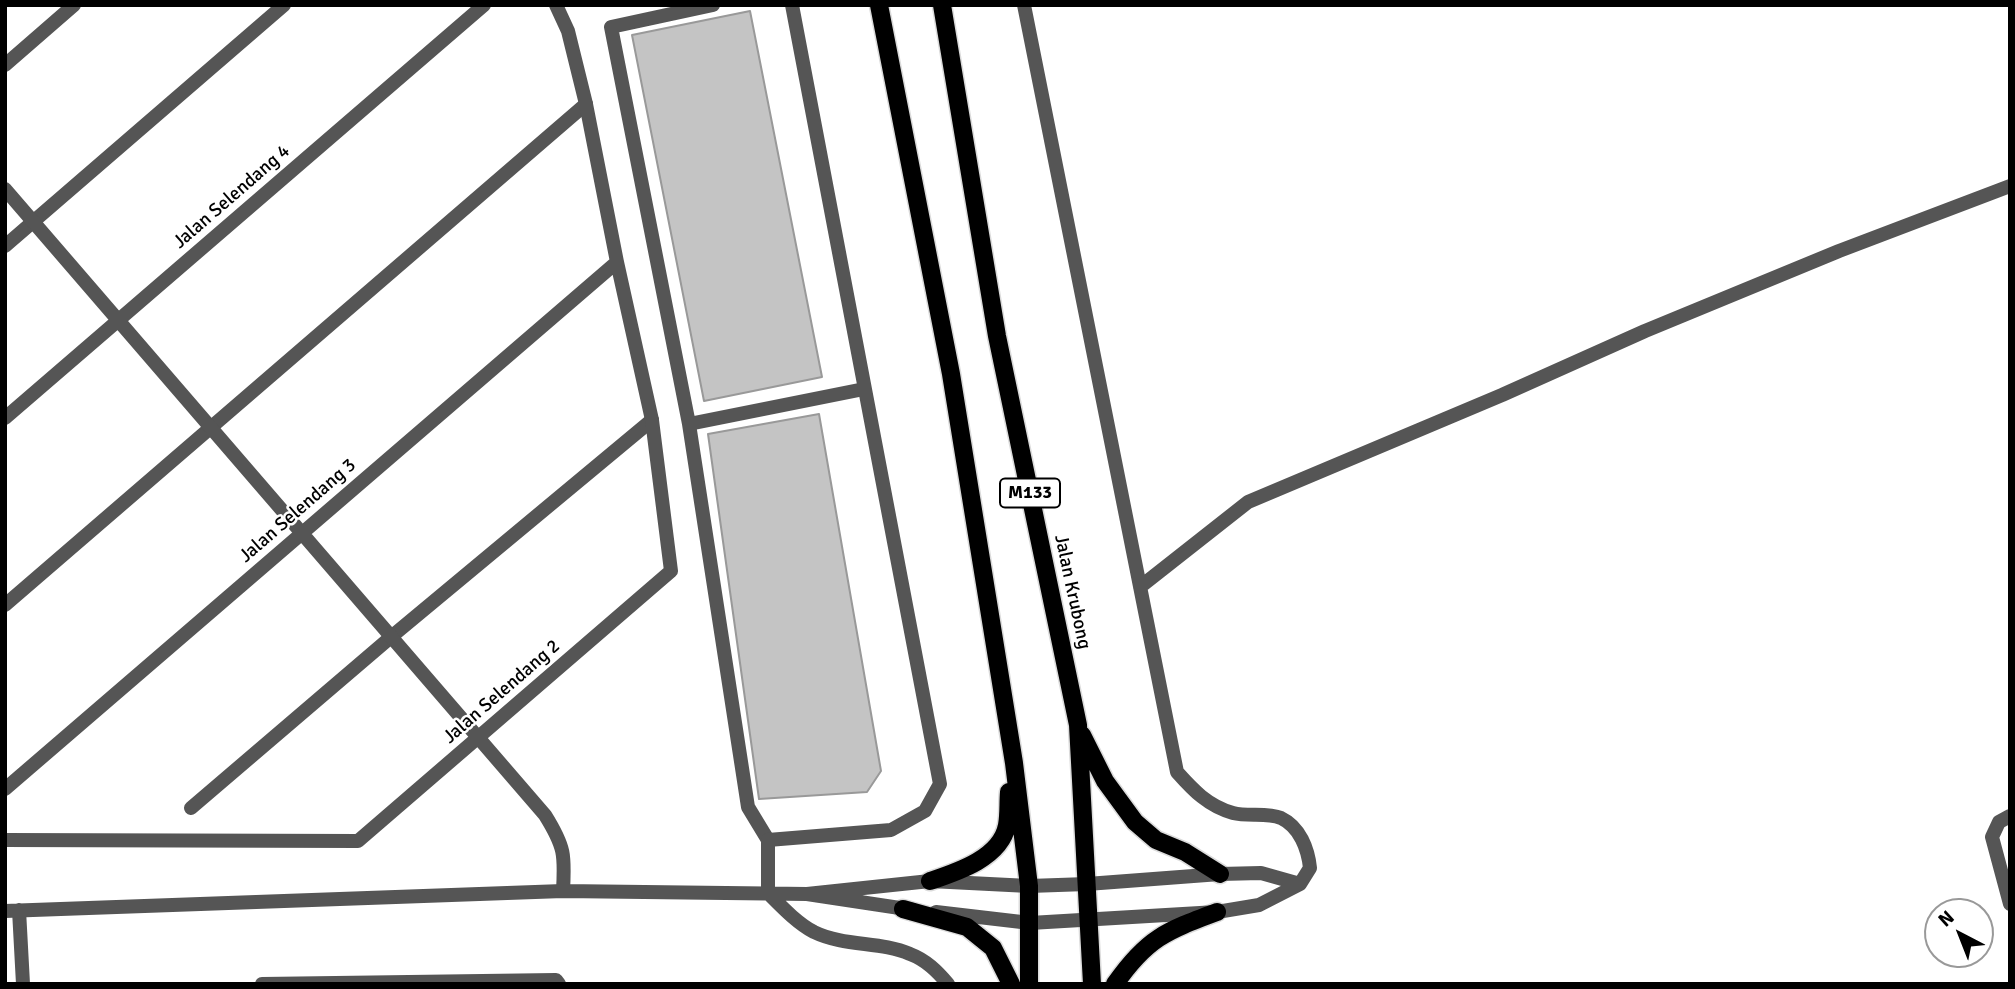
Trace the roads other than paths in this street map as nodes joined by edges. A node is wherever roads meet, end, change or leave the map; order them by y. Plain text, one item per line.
1 (74, 5) edge
2 (284, 5) edge
3 (484, 5) edge
4 (556, 5) edge
5 (713, 5) edge
6 (792, 5) edge
7 (880, 5) edge
8 (943, 5) edge
9 (1024, 5) edge
10 (5, 65) edge
11 (586, 104) junction
12 (2010, 186) edge
13 (5, 189) edge
14 (33, 222) junction
15 (5, 246) edge
16 (617, 262) junction
17 (118, 320) junction
18 (864, 388) junction
19 (5, 418) edge
20 (652, 420) junction
21 (689, 424) junction
22 (211, 427) junction
23 (302, 533) junction
24 (1140, 587) junction
25 (5, 605) edge
26 (391, 637) junction
27 (1078, 725) junction
28 (478, 738) junction
29 (1014, 763) junction
30 (5, 789) edge
31 (191, 808) dead end
32 (2010, 816) edge
33 (5, 840) edge
34 (768, 840) junction
35 (1220, 874) junction
36 (930, 881) junction
37 (1087, 884) junction
38 (1300, 884) junction
39 (1029, 886) junction
40 (563, 891) junction
41 (768, 893) junction
42 (807, 894) junction
43 (2010, 904) edge
44 (903, 909) junction
45 (12, 911) edge
46 (1217, 912) junction
47 (1089, 920) junction
48 (1030, 923) junction
49 (306, 983) edge
50 (23, 984) edge
51 (262, 984) edge
52 (559, 984) edge
53 (948, 984) edge
54 (1011, 984) edge
55 (1029, 984) edge
56 (1092, 984) edge
57 (1115, 984) edge

1 - 10 street
2 - 14 street
3 - 17 street, Jalan Selendang 4
4 - 11 street
5 - 21 street
6 - 18 street
7 - 29 main road, M133
8 - 27 main road, Jalan Krubong / M133
9 - 24 street
11 - 16 street
11 - 22 street
12 - 24 street
13 - 14 street
14 - 15 street
14 - 17 street
16 - 20 street
16 - 23 street, Jalan Selendang 3
17 - 19 street, Jalan Selendang 4
17 - 22 street
18 - 21 street
18 - 34 street
20 - 26 street
20 - 28 street, Jalan Selendang 2
21 - 34 street
22 - 23 street
22 - 25 street
23 - 26 street
23 - 30 street, Jalan Selendang 3
24 - 38 street
26 - 28 street
26 - 31 street
27 - 35 main road
27 - 37 main road, Jalan Krubong / M133
28 - 33 street, Jalan Selendang 2
28 - 40 street
29 - 36 main road
29 - 39 main road, M133
32 - 43 street
34 - 41 street
35 - 37 street
35 - 38 street
36 - 39 street
36 - 42 street
37 - 39 street
37 - 47 main road, Jalan Krubong / M133
38 - 46 street
39 - 48 main road, M133
40 - 41 street
40 - 45 street
41 - 42 street
41 - 53 street
42 - 44 street
44 - 48 street
44 - 54 main road
45 - 50 street
46 - 47 street
46 - 57 main road
47 - 48 street
47 - 56 main road, Jalan Krubong / M133
48 - 55 main road, M133
49 - 51 street
49 - 52 street

